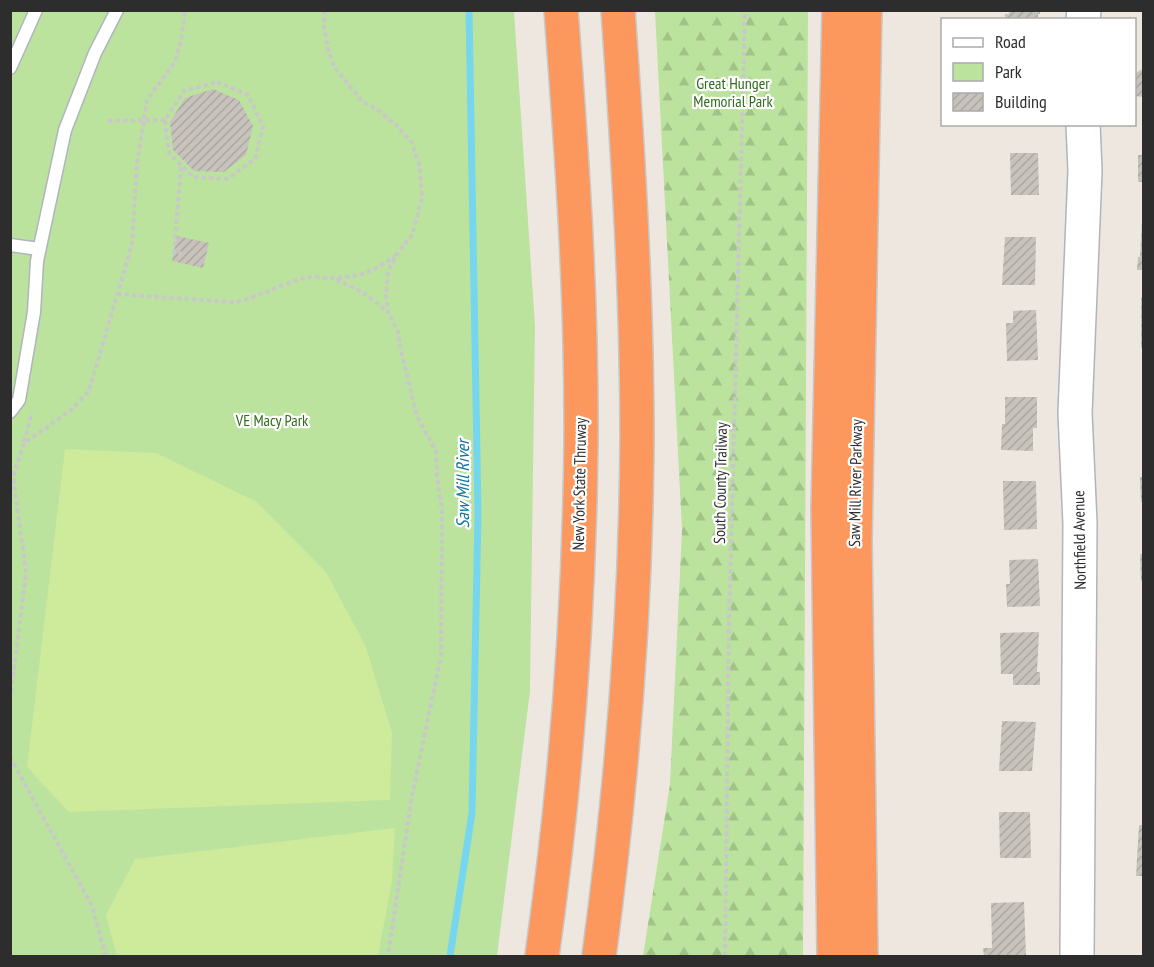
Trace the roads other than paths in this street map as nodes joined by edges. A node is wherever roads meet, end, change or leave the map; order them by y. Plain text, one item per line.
1 (36, 10) edge
2 (117, 10) edge
3 (561, 10) edge
4 (618, 10) edge
5 (839, 10) edge
6 (865, 10) edge
7 (10, 68) edge
8 (1083, 126) edge
9 (10, 245) edge
10 (39, 249) junction
11 (10, 412) edge
12 (542, 957) edge
13 (599, 957) edge
14 (834, 957) edge
15 (861, 957) edge
16 (1077, 957) edge

1 - 7 lane
2 - 10 lane
3 - 12 highway, New York State Thruway
4 - 13 highway
5 - 14 highway, Saw Mill River Parkway
6 - 15 highway, Saw Mill River Parkway
8 - 16 street, Northfield Avenue
9 - 10 lane
10 - 11 lane

